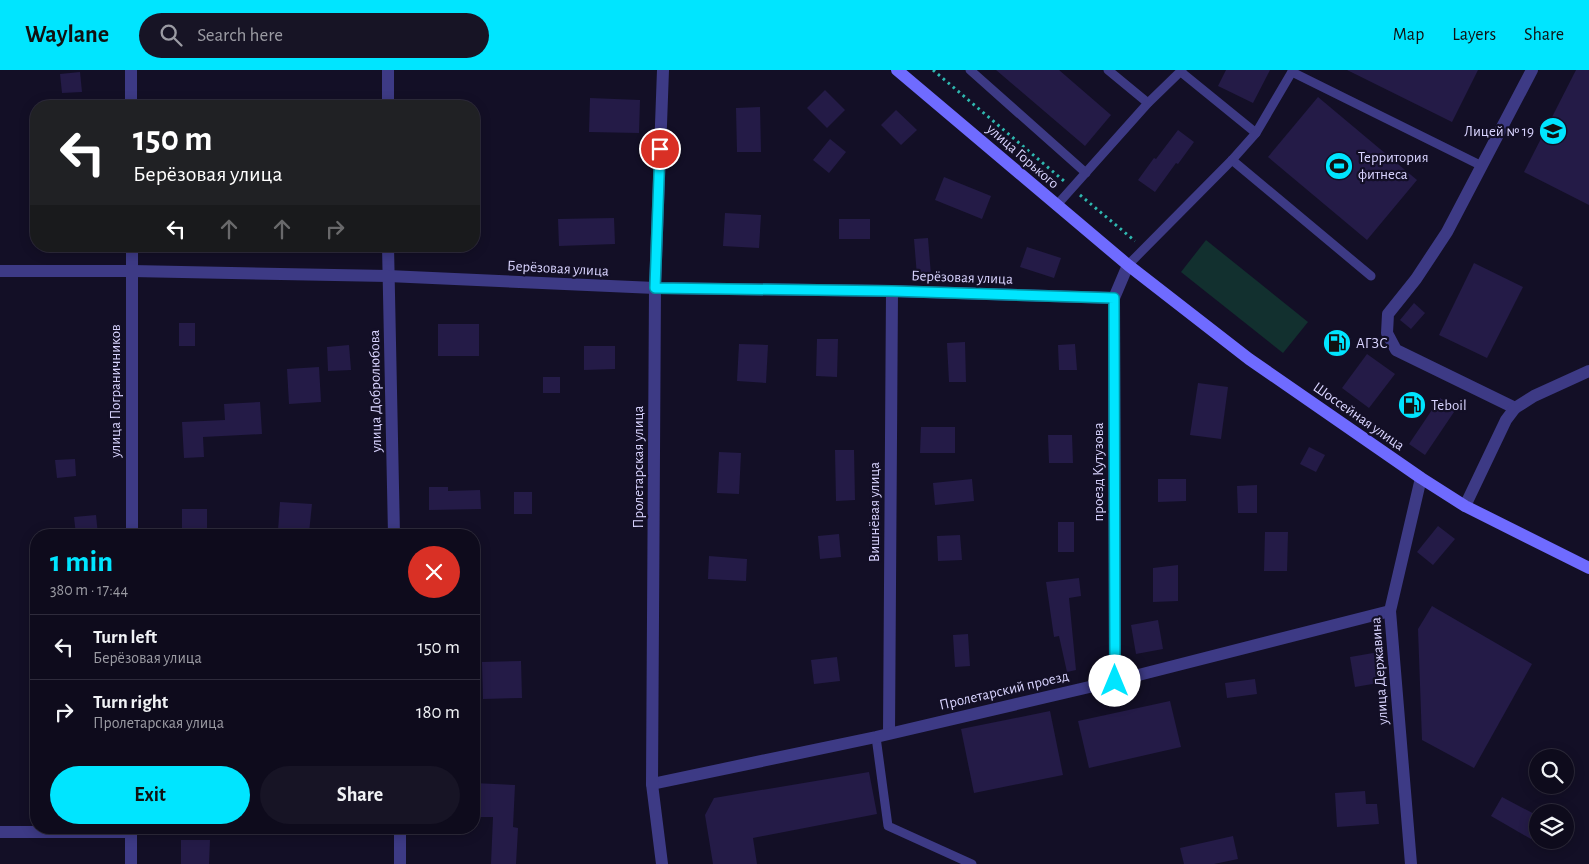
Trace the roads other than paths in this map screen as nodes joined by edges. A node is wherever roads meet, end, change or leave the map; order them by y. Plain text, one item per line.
1 (131, 70) edge
2 (388, 70) edge
3 (663, 70) edge
4 (897, 70) edge
5 (970, 70) edge
6 (1108, 70) edge
7 (1532, 70) edge
8 (1182, 71) edge
9 (1292, 71) edge
10 (132, 100) edge
11 (388, 100) edge
12 (1148, 103) junction
13 (1256, 133) junction
14 (1232, 160) junction
15 (1482, 166) junction
16 (1086, 173) junction
17 (1056, 206) junction
18 (132, 252) edge
19 (388, 252) edge
20 (1128, 266) junction
21 (0, 271) edge
22 (132, 271) junction
23 (388, 276) junction
24 (1371, 276) dead end
25 (655, 288) junction
26 (892, 291) junction
27 (1114, 298) junction
28 (1589, 371) edge
29 (1515, 408) junction
30 (1421, 478) junction
31 (1465, 506) junction
32 (132, 529) edge
33 (394, 529) edge
34 (1589, 568) edge
35 (1390, 611) junction
36 (1115, 681) junction
37 (889, 734) junction
38 (876, 737) junction
39 (652, 784) junction
40 (0, 832) edge
41 (30, 832) edge
42 (131, 834) edge
43 (400, 834) edge
44 (131, 864) edge
45 (400, 864) edge
46 (662, 864) edge
47 (972, 864) edge
48 (1411, 864) edge

1 - 10 street
2 - 11 street
3 - 25 street, Пролетарская улица
4 - 17 main road, улица Горького
5 - 16 lane
6 - 12 lane
7 - 15 street
8 - 12 lane
8 - 13 lane
9 - 13 lane
9 - 15 lane
12 - 16 lane
13 - 14 lane
14 - 20 lane
14 - 24 lane
15 - 29 street
16 - 17 lane
17 - 20 main road, улица Горького
18 - 22 street, улица Пограничников
19 - 23 street, улица Добролюбова
20 - 27 street, проезд Кутузова
20 - 30 main road, Шоссейная улица
21 - 22 street, Берёзовая улица
22 - 23 street, Берёзовая улица
22 - 32 street, улица Пограничников
23 - 25 street, Берёзовая улица
23 - 33 street, улица Добролюбова
25 - 26 street, Берёзовая улица
25 - 39 street, Пролетарская улица
26 - 27 street, Берёзовая улица
26 - 37 street, Вишнёвая улица
27 - 36 street, проезд Кутузова
28 - 29 street
29 - 31 street
30 - 31 main road, Шоссейная улица
30 - 35 street, улица Державина
31 - 34 main road, Шоссейная улица
35 - 36 street, Пролетарский проезд
35 - 48 street, улица Державина
36 - 37 street, Пролетарский проезд
37 - 38 street, Пролетарский проезд
38 - 39 street, Пролетарский проезд
38 - 47 lane
39 - 46 street, Пролетарская улица
40 - 41 street
42 - 44 street
43 - 45 street

